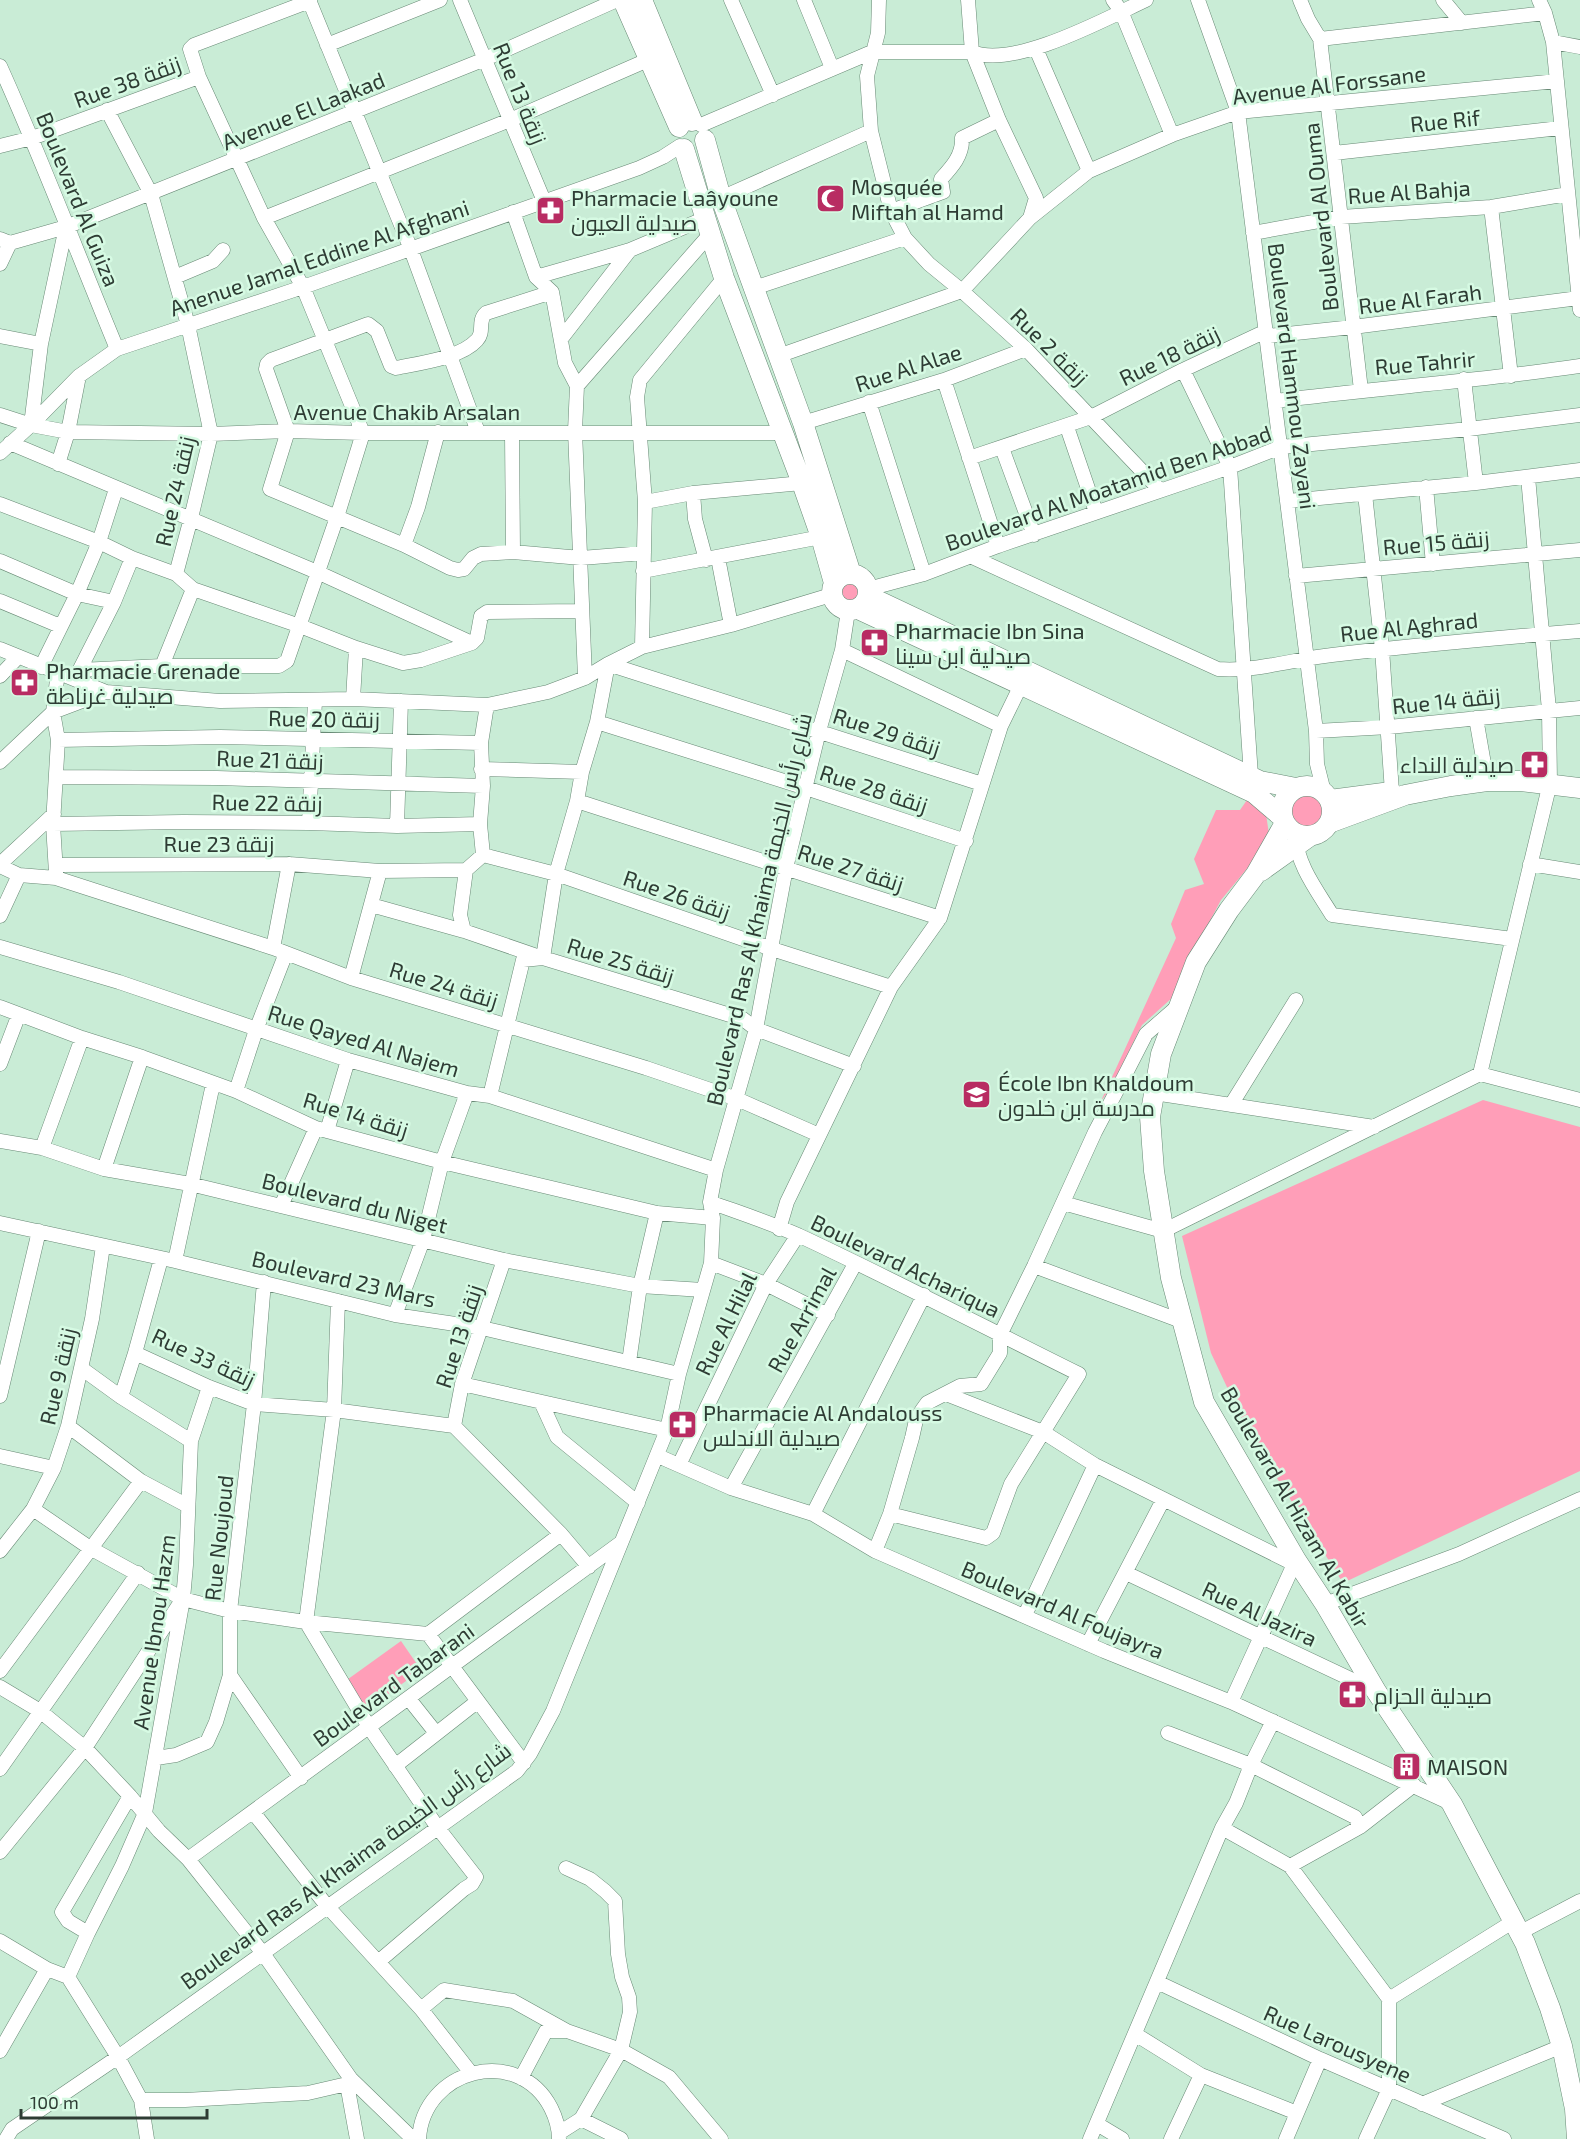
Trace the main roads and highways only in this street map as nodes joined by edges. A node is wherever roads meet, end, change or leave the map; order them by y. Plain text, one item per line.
1 (623, 0) edge
2 (642, 0) edge
3 (690, 135) junction
4 (851, 574) junction
5 (832, 589) junction
6 (860, 601) junction
7 (1580, 788) edge
8 (1315, 792) junction
9 (1395, 796) junction
10 (1329, 824) junction
11 (1293, 831) junction
12 (1577, 2139) edge

1 - 3 main road
2 - 3 main road
3 - 4 main road
3 - 5 main road
4 - 5 main road
4 - 6 main road
5 - 6 main road
6 - 8 main road
6 - 11 main road
7 - 9 main road
8 - 9 main road
8 - 10 main road
8 - 11 main road
9 - 10 main road
10 - 11 main road
11 - 12 main road, Boulevard Al Hizam Al Kabir

